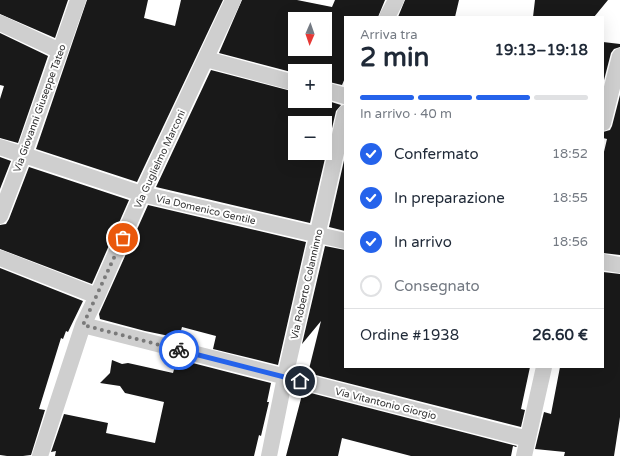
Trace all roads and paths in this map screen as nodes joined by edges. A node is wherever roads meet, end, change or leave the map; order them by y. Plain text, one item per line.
1 (78, 0) edge
2 (233, 0) edge
3 (396, 0) edge
4 (388, 16) edge
5 (0, 23) edge
6 (60, 51) junction
7 (620, 56) edge
8 (206, 59) junction
9 (288, 81) edge
10 (332, 92) edge
11 (344, 96) edge
12 (344, 118) edge
13 (604, 119) edge
14 (0, 147) edge
15 (23, 156) junction
16 (142, 194) junction
17 (0, 216) edge
18 (318, 235) junction
19 (344, 241) edge
20 (0, 258) edge
21 (604, 262) edge
22 (620, 265) edge
23 (97, 296) junction
24 (83, 325) junction
25 (544, 368) edge
26 (285, 377) junction
27 (528, 439) junction
28 (40, 456) edge
29 (269, 456) edge
30 (524, 456) edge

1 - 6 street, Via Giovanni Giuseppe Tateo
2 - 8 street, Via Guglielmo Marconi
3 - 4 street
5 - 6 street
6 - 15 street, Via Giovanni Giuseppe Tateo
7 - 13 street
8 - 9 street
8 - 16 street, Via Guglielmo Marconi
10 - 11 street
12 - 18 street, Via Roberto Colanninno
14 - 15 street, Via Domenico Gentile
15 - 16 street, Via Domenico Gentile
15 - 17 street, Via Giovanni Giuseppe Tateo
16 - 18 street, Via Domenico Gentile
16 - 23 street, Via Guglielmo Marconi
18 - 19 street, Via Domenico Gentile
18 - 26 street, Via Roberto Colanninno
20 - 23 street
21 - 22 street
23 - 24 street, Via Guglielmo Marconi
24 - 26 street, Via Vitantonio Giorgio
24 - 28 street, Via Guglielmo Marconi
25 - 27 street
26 - 27 street, Via Vitantonio Giorgio
26 - 29 street, Via Roberto Colanninno
27 - 30 street

